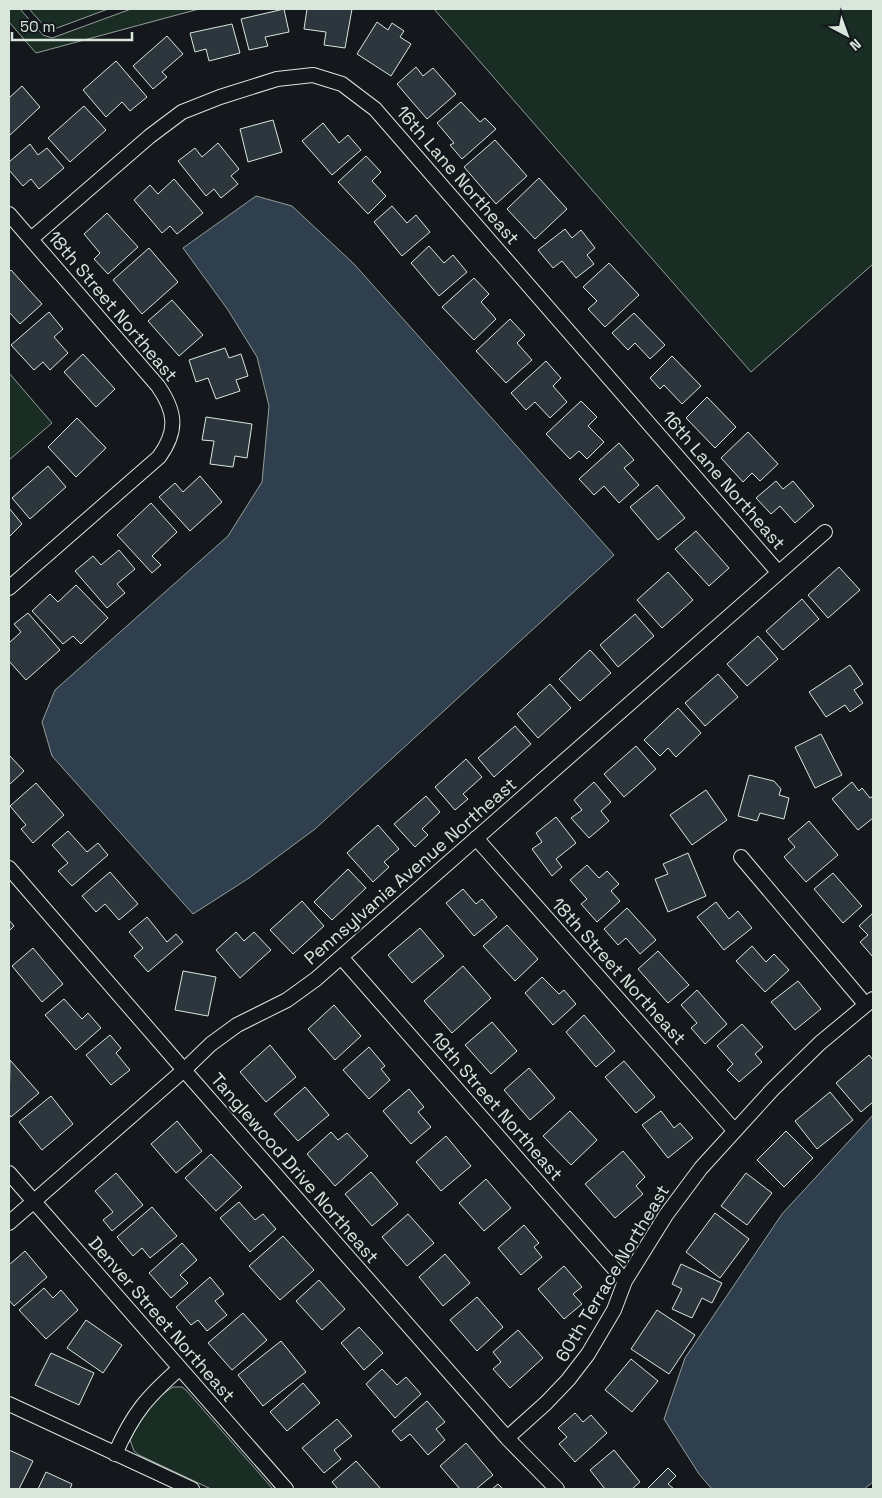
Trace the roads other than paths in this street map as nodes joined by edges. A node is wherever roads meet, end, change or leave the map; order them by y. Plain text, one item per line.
1 (9, 214) edge
2 (31, 239) junction
3 (825, 532) dead end
4 (778, 572) junction
5 (9, 588) edge
6 (476, 838) junction
7 (741, 857) dead end
8 (9, 868) edge
9 (341, 957) junction
10 (870, 1002) edge
11 (184, 1070) junction
12 (734, 1130) junction
13 (9, 1173) edge
14 (34, 1202) junction
15 (9, 1223) edge
16 (625, 1281) junction
17 (180, 1368) junction
18 (9, 1404) edge
19 (507, 1438) junction
20 (115, 1454) junction
21 (192, 1489) edge
22 (286, 1489) edge
23 (558, 1489) edge

1 - 2 street, 18th Street Northeast
2 - 4 street, 16th Lane Northeast
2 - 5 street, 18th Street Northeast
3 - 4 street, Pennsylvania Avenue Northeast
4 - 6 street, Pennsylvania Avenue Northeast
6 - 9 street, Pennsylvania Avenue Northeast
6 - 12 street, 18th Street Northeast
7 - 10 street
8 - 11 street, Tanglewood Drive Northeast
9 - 11 street, Pennsylvania Avenue Northeast
9 - 16 street, 19th Street Northeast
10 - 12 street, 60th Terrace Northeast
11 - 14 street, Pennsylvania Avenue Northeast
11 - 19 street, Tanglewood Drive Northeast
12 - 16 street, 60th Terrace Northeast
13 - 14 street, Denver Street Northeast
14 - 15 street, Pennsylvania Avenue Northeast
14 - 17 street, Denver Street Northeast
16 - 19 street, 60th Terrace Northeast
17 - 20 street
17 - 22 street, Denver Street Northeast
18 - 20 street
19 - 23 street, Tanglewood Drive Northeast
20 - 21 street

